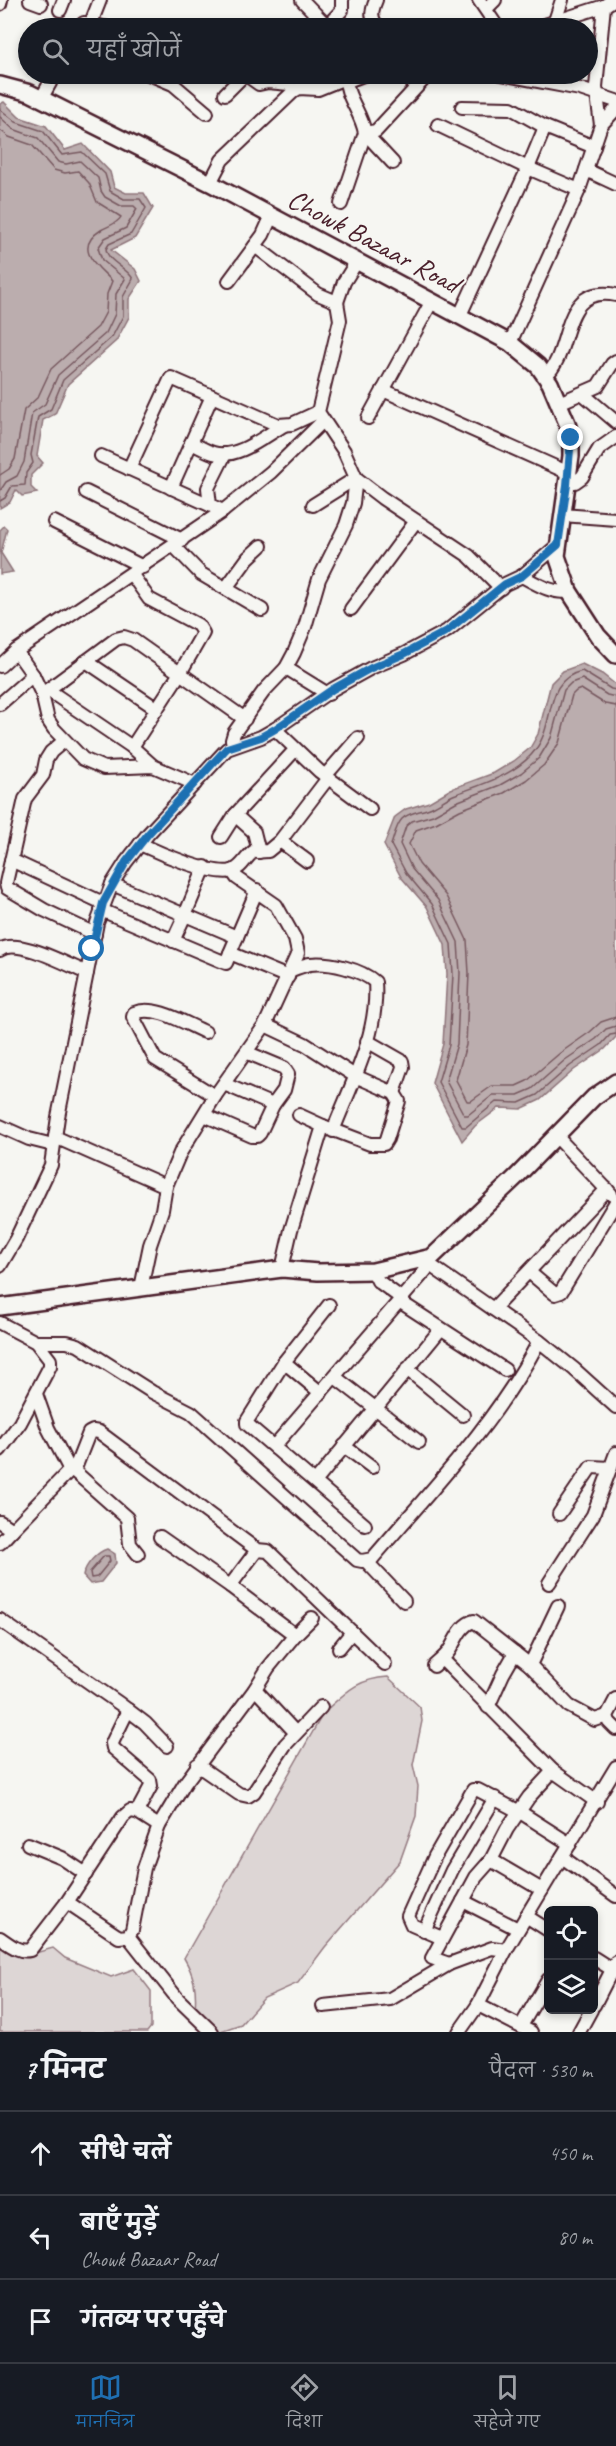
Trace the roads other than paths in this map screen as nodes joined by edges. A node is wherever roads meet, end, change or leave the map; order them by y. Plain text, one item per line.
1 (100, 0) edge
2 (302, 0) edge
3 (342, 0) edge
4 (376, 0) edge
5 (562, 0) edge
6 (487, 3) edge
7 (608, 3) edge
8 (93, 18) edge
9 (319, 18) edge
10 (335, 18) edge
11 (371, 18) edge
12 (494, 18) edge
13 (556, 18) edge
14 (564, 18) edge
15 (598, 73) edge
16 (49, 84) edge
17 (173, 84) edge
18 (235, 84) edge
19 (291, 84) edge
20 (293, 84) edge
21 (330, 84) edge
22 (346, 84) edge
23 (421, 84) edge
24 (560, 84) edge
25 (596, 84) edge
26 (0, 86) edge
27 (225, 94) dead end
28 (598, 95) junction
29 (41, 99) junction
30 (616, 101) edge
31 (462, 107) dead end
32 (616, 110) edge
33 (207, 112) dead end
34 (438, 125) dead end
35 (601, 125) junction
36 (545, 127) junction
37 (365, 133) junction
38 (594, 147) junction
39 (393, 163) dead end
40 (528, 168) junction
41 (586, 170) junction
42 (210, 183) junction
43 (616, 184) edge
44 (579, 190) junction
45 (341, 204) dead end
46 (272, 216) junction
47 (255, 246) junction
48 (357, 261) junction
49 (229, 281) dead end
50 (616, 295) edge
51 (432, 301) junction
52 (337, 302) junction
53 (460, 315) junction
54 (510, 343) junction
55 (616, 361) edge
56 (545, 376) junction
57 (384, 390) junction
58 (583, 394) junction
59 (212, 396) junction
60 (559, 404) junction
61 (320, 416) junction
62 (368, 418) dead end
63 (616, 422) edge
64 (284, 425) junction
65 (616, 437) edge
66 (191, 443) junction
67 (225, 454) junction
68 (101, 456) dead end
69 (129, 469) junction
70 (568, 477) junction
71 (356, 478) junction
72 (171, 488) junction
73 (86, 492) dead end
74 (210, 505) junction
75 (313, 505) dead end
76 (223, 512) junction
77 (562, 515) junction
78 (616, 519) edge
79 (416, 521) junction
80 (54, 522) dead end
81 (178, 543) junction
82 (261, 546) dead end
83 (557, 551) junction
84 (143, 567) junction
85 (132, 575) junction
86 (522, 576) junction
87 (226, 588) junction
88 (501, 588) junction
89 (569, 591) junction
90 (351, 609) dead end
91 (262, 610) dead end
92 (16, 651) junction
93 (616, 655) edge
94 (86, 662) junction
95 (0, 666) edge
96 (286, 668) junction
97 (180, 673) junction
98 (33, 675) junction
99 (45, 692) junction
100 (328, 694) junction
101 (0, 704) edge
102 (157, 709) junction
103 (244, 719) junction
104 (275, 729) junction
105 (358, 738) dead end
106 (64, 741) junction
107 (234, 744) junction
108 (132, 747) junction
109 (295, 750) junction
110 (153, 766) junction
111 (327, 777) junction
112 (195, 784) junction
113 (370, 809) dead end
114 (235, 816) junction
115 (221, 837) dead end
116 (280, 841) junction
117 (140, 844) junction
118 (259, 852) junction
119 (11, 860) junction
120 (307, 861) dead end
121 (205, 867) junction
122 (232, 871) junction
123 (112, 884) junction
124 (4, 890) edge
125 (257, 890) junction
126 (102, 907) junction
127 (185, 915) junction
128 (95, 934) junction
129 (237, 937) junction
130 (173, 940) junction
131 (297, 946) junction
132 (0, 950) edge
133 (230, 953) junction
134 (324, 965) junction
135 (87, 973) junction
136 (289, 974) junction
137 (265, 1025) junction
138 (205, 1032) dead end
139 (367, 1041) junction
140 (248, 1053) junction
141 (355, 1076) junction
142 (616, 1082) edge
143 (224, 1084) junction
144 (394, 1093) junction
145 (215, 1096) junction
146 (273, 1105) junction
147 (204, 1115) junction
148 (299, 1115) dead end
149 (0, 1126) edge
150 (328, 1128) junction
151 (555, 1136) junction
152 (54, 1141) junction
153 (166, 1186) junction
154 (607, 1190) junction
155 (616, 1200) edge
156 (431, 1261) junction
157 (0, 1266) edge
158 (282, 1269) junction
159 (373, 1271) junction
160 (529, 1272) junction
161 (141, 1288) junction
162 (400, 1299) junction
163 (328, 1305) dead end
164 (0, 1307) edge
165 (493, 1309) junction
166 (0, 1323) edge
167 (440, 1330) junction
168 (539, 1341) junction
169 (36, 1342) junction
170 (284, 1362) junction
171 (408, 1369) junction
172 (505, 1370) dead end
173 (335, 1377) junction
174 (321, 1393) junction
175 (36, 1394) junction
176 (616, 1407) edge
177 (375, 1409) junction
178 (463, 1414) dead end
179 (419, 1442) dead end
180 (344, 1446) junction
181 (275, 1448) junction
182 (0, 1450) edge
183 (616, 1453) edge
184 (372, 1467) dead end
185 (611, 1468) junction
186 (72, 1470) junction
187 (316, 1481) junction
188 (560, 1514) dead end
189 (0, 1522) edge
190 (365, 1526) dead end
191 (12, 1530) junction
192 (160, 1536) dead end
193 (0, 1543) edge
194 (257, 1550) junction
195 (138, 1554) dead end
196 (366, 1561) junction
197 (549, 1583) dead end
198 (230, 1586) junction
199 (404, 1600) dead end
200 (558, 1606) dead end
201 (312, 1618) dead end
202 (0, 1620) edge
203 (352, 1632) junction
204 (295, 1635) junction
205 (339, 1648) dead end
206 (515, 1653) junction
207 (385, 1664) dead end
208 (530, 1665) junction
209 (255, 1689) junction
210 (616, 1699) edge
211 (321, 1707) dead end
212 (488, 1707) junction
213 (128, 1710) junction
214 (607, 1716) junction
215 (616, 1729) edge
216 (295, 1732) junction
217 (167, 1746) dead end
218 (197, 1765) junction
219 (616, 1767) edge
220 (553, 1771) junction
221 (495, 1798) junction
222 (597, 1802) junction
223 (137, 1812) junction
224 (520, 1812) junction
225 (159, 1826) junction
226 (28, 1844) dead end
227 (570, 1844) junction
228 (562, 1857) junction
229 (491, 1860) junction
230 (86, 1874) junction
231 (542, 1890) junction
232 (616, 1895) edge
233 (463, 1900) junction
234 (67, 1902) junction
235 (526, 1916) junction
236 (544, 1927) edge
237 (518, 1929) junction
238 (424, 1931) junction
239 (128, 1936) junction
240 (0, 1938) edge
241 (442, 1938) junction
242 (506, 1950) junction
243 (598, 1960) edge
244 (449, 1964) junction
245 (615, 1968) edge
246 (544, 1991) edge
247 (598, 1998) edge
248 (478, 2005) junction
249 (323, 2006) dead end
250 (589, 2014) edge
251 (526, 2029) edge
252 (212, 2032) edge
253 (459, 2032) edge
254 (579, 2032) edge

1 - 8 street
2 - 9 street
3 - 10 street
4 - 11 street
5 - 13 street
6 - 12 street
7 - 14 street
7 - 15 street
16 - 29 street
17 - 33 street
18 - 27 street
19 - 42 street
20 - 21 street
22 - 37 street
23 - 37 street
24 - 28 street
25 - 28 street
26 - 29 main road, Chowk Bazaar Road
28 - 30 street
28 - 35 street
29 - 42 main road, Chowk Bazaar Road
31 - 36 street
32 - 35 street
34 - 40 street
35 - 38 street
36 - 38 street
36 - 40 street
37 - 39 street
37 - 45 street
38 - 41 street
40 - 44 street
40 - 53 street
41 - 43 street
41 - 44 street
42 - 46 main road, Chowk Bazaar Road
44 - 54 street
46 - 47 street
46 - 48 main road, Chowk Bazaar Road
47 - 49 street
47 - 52 street
48 - 51 main road, Chowk Bazaar Road
48 - 52 street
50 - 56 street
51 - 53 main road, Chowk Bazaar Road
51 - 57 street
52 - 61 street
53 - 54 main road, Chowk Bazaar Road
54 - 56 main road, Chowk Bazaar Road
55 - 58 street
56 - 60 main road, Chowk Bazaar Road
57 - 62 street
57 - 70 street
58 - 60 street
58 - 63 street
59 - 64 street
59 - 66 street
59 - 69 street
60 - 70 main road, Chowk Bazaar Road
61 - 64 street
61 - 71 street
61 - 76 street
64 - 67 street
65 - 70 street
66 - 67 street
66 - 72 street
67 - 74 street
68 - 69 street
69 - 72 street
70 - 77 main road, Chowk Bazaar Road
71 - 75 street
71 - 79 street
71 - 96 street
72 - 74 street
73 - 81 street
74 - 76 street
76 - 81 street
77 - 78 street
77 - 83 main road, Chowk Bazaar Road
79 - 88 street
79 - 90 street
80 - 84 street
81 - 84 street
81 - 87 street
82 - 87 street
83 - 86 street
83 - 89 main road
84 - 85 street
85 - 92 street
85 - 97 street
86 - 88 street
86 - 89 street
87 - 91 street
88 - 100 street
89 - 93 main road
92 - 95 street
92 - 98 street
94 - 97 street
94 - 99 street
94 - 102 street
96 - 100 street
96 - 103 street
97 - 102 street
97 - 103 street
98 - 99 street
98 - 101 street
99 - 106 street
99 - 108 street
100 - 104 street
102 - 108 street
103 - 107 street
104 - 107 street
104 - 109 street
105 - 111 street
106 - 110 street
106 - 119 street
107 - 112 street
108 - 110 street
109 - 111 street
109 - 114 street
110 - 112 street
111 - 113 street
111 - 116 street
112 - 117 street
114 - 115 street
114 - 118 street
116 - 118 street
116 - 120 street
117 - 121 street
117 - 123 street
118 - 122 street
119 - 124 street
119 - 126 street
121 - 122 street
121 - 127 street
122 - 125 street
123 - 126 street
123 - 127 street
124 - 128 street
125 - 129 street
125 - 131 street
126 - 128 street
126 - 130 street
127 - 129 street
127 - 130 street
128 - 135 street
129 - 133 street
130 - 133 street
131 - 134 street
131 - 136 street
132 - 135 street
133 - 136 street
134 - 136 street
134 - 139 street
135 - 152 street
136 - 137 street
137 - 140 street
137 - 141 street
138 - 145 street
139 - 141 street
139 - 144 street
140 - 143 street
140 - 146 street
141 - 144 street
141 - 150 street
142 - 151 main road
143 - 145 street
143 - 146 street
144 - 150 street
145 - 147 street
146 - 147 street
147 - 153 street
148 - 150 street
149 - 152 street
150 - 158 street
151 - 154 street
151 - 156 main road
152 - 153 street
152 - 157 street
153 - 161 street
154 - 155 street
154 - 160 street
155 - 160 street
156 - 159 main road
156 - 162 street
156 - 165 street
158 - 159 main road
158 - 161 main road
159 - 162 street
160 - 165 street
161 - 164 main road
162 - 167 street
162 - 173 street
163 - 170 street
165 - 168 street
166 - 169 street
167 - 171 street
167 - 172 street
168 - 176 street
168 - 196 street
169 - 175 street
169 - 196 street
170 - 174 street
170 - 181 street
171 - 177 street
171 - 178 street
173 - 174 street
173 - 177 street
174 - 181 street
175 - 182 street
175 - 186 street
177 - 179 street
177 - 180 street
180 - 184 street
180 - 187 street
181 - 187 street
183 - 185 street
185 - 188 street
185 - 197 street
186 - 191 street
186 - 194 street
186 - 195 street
187 - 190 street
189 - 191 street
191 - 193 street
192 - 198 street
194 - 198 street
194 - 203 street
196 - 199 street
198 - 204 street
200 - 208 street
201 - 204 street
202 - 213 street
203 - 205 street
203 - 207 street
204 - 209 street
206 - 208 street
206 - 212 street
206 - 212 street
208 - 214 street
209 - 216 street
209 - 218 street
210 - 214 street
211 - 216 street
212 - 220 street
213 - 217 street
213 - 223 street
214 - 215 street
216 - 218 street
218 - 225 street
219 - 222 street
220 - 222 street
220 - 224 street
221 - 224 street
221 - 238 street
221 - 238 street
222 - 227 street
223 - 225 street
223 - 230 street
224 - 227 street
224 - 229 street
225 - 239 street
226 - 230 street
227 - 228 street
228 - 231 street
228 - 232 street
229 - 231 street
229 - 233 street
230 - 234 street
231 - 235 street
233 - 237 street
233 - 241 street
234 - 239 street
234 - 240 street
235 - 236 street
235 - 237 street
237 - 242 street
238 - 241 street
239 - 252 street
241 - 244 street
242 - 244 street
242 - 248 street
243 - 245 street
244 - 249 street
245 - 247 street
246 - 251 street
248 - 251 street
248 - 253 street
250 - 254 street

